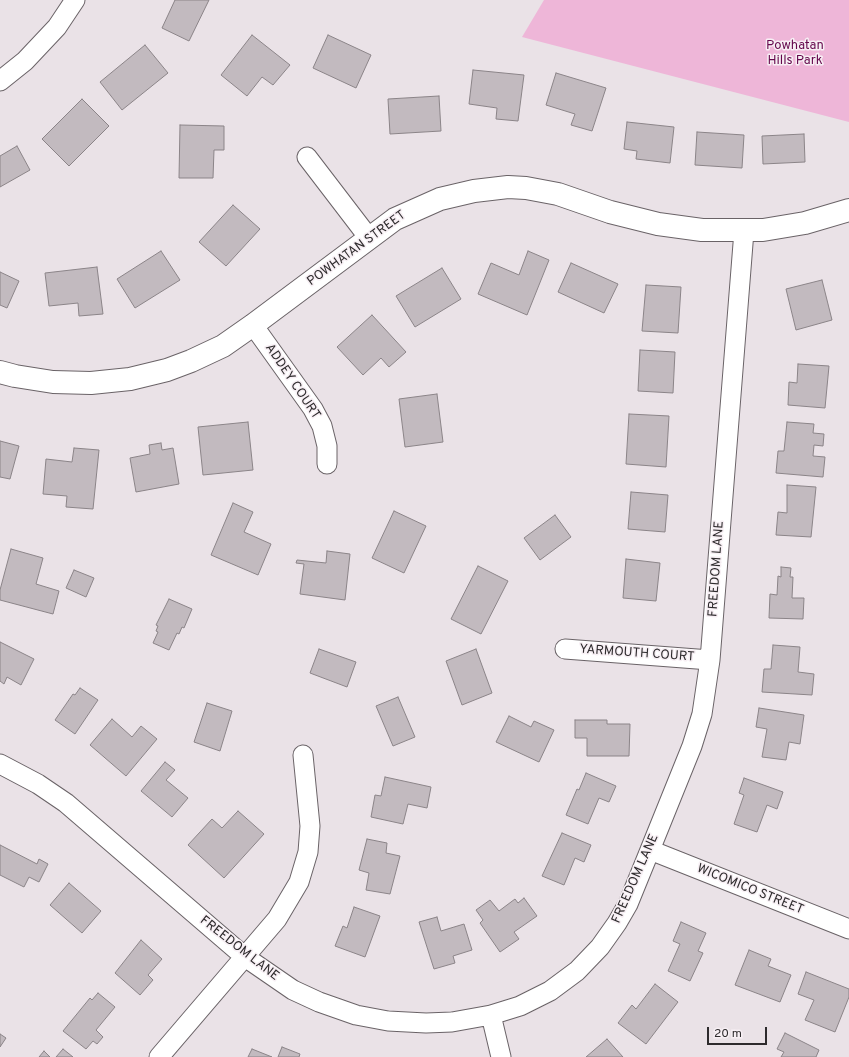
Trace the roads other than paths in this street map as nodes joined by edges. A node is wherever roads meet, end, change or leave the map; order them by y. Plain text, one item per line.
1 (75, 0) edge
2 (0, 81) edge
3 (307, 157) dead end
4 (849, 210) edge
5 (744, 231) junction
6 (369, 238) junction
7 (253, 325) junction
8 (0, 372) edge
9 (327, 464) dead end
10 (565, 648) dead end
11 (710, 660) junction
12 (303, 755) dead end
13 (0, 764) edge
14 (650, 850) junction
15 (849, 929) edge
16 (245, 957) junction
17 (491, 1015) junction
18 (159, 1057) edge
19 (501, 1057) edge

1 - 2 street
3 - 6 street
4 - 5 street, POWHATAN STREET
5 - 6 street, POWHATAN STREET
5 - 11 street, FREEDOM LANE
6 - 7 street, POWHATAN STREET
7 - 8 street, POWHATAN STREET
7 - 9 street, ADDEY COURT
10 - 11 street, YARMOUTH COURT
11 - 14 street, FREEDOM LANE
12 - 16 street
13 - 16 street, FREEDOM LANE
14 - 15 street, WICOMICO STREET
14 - 17 street, FREEDOM LANE
16 - 17 street, FREEDOM LANE
16 - 18 street
17 - 19 street

